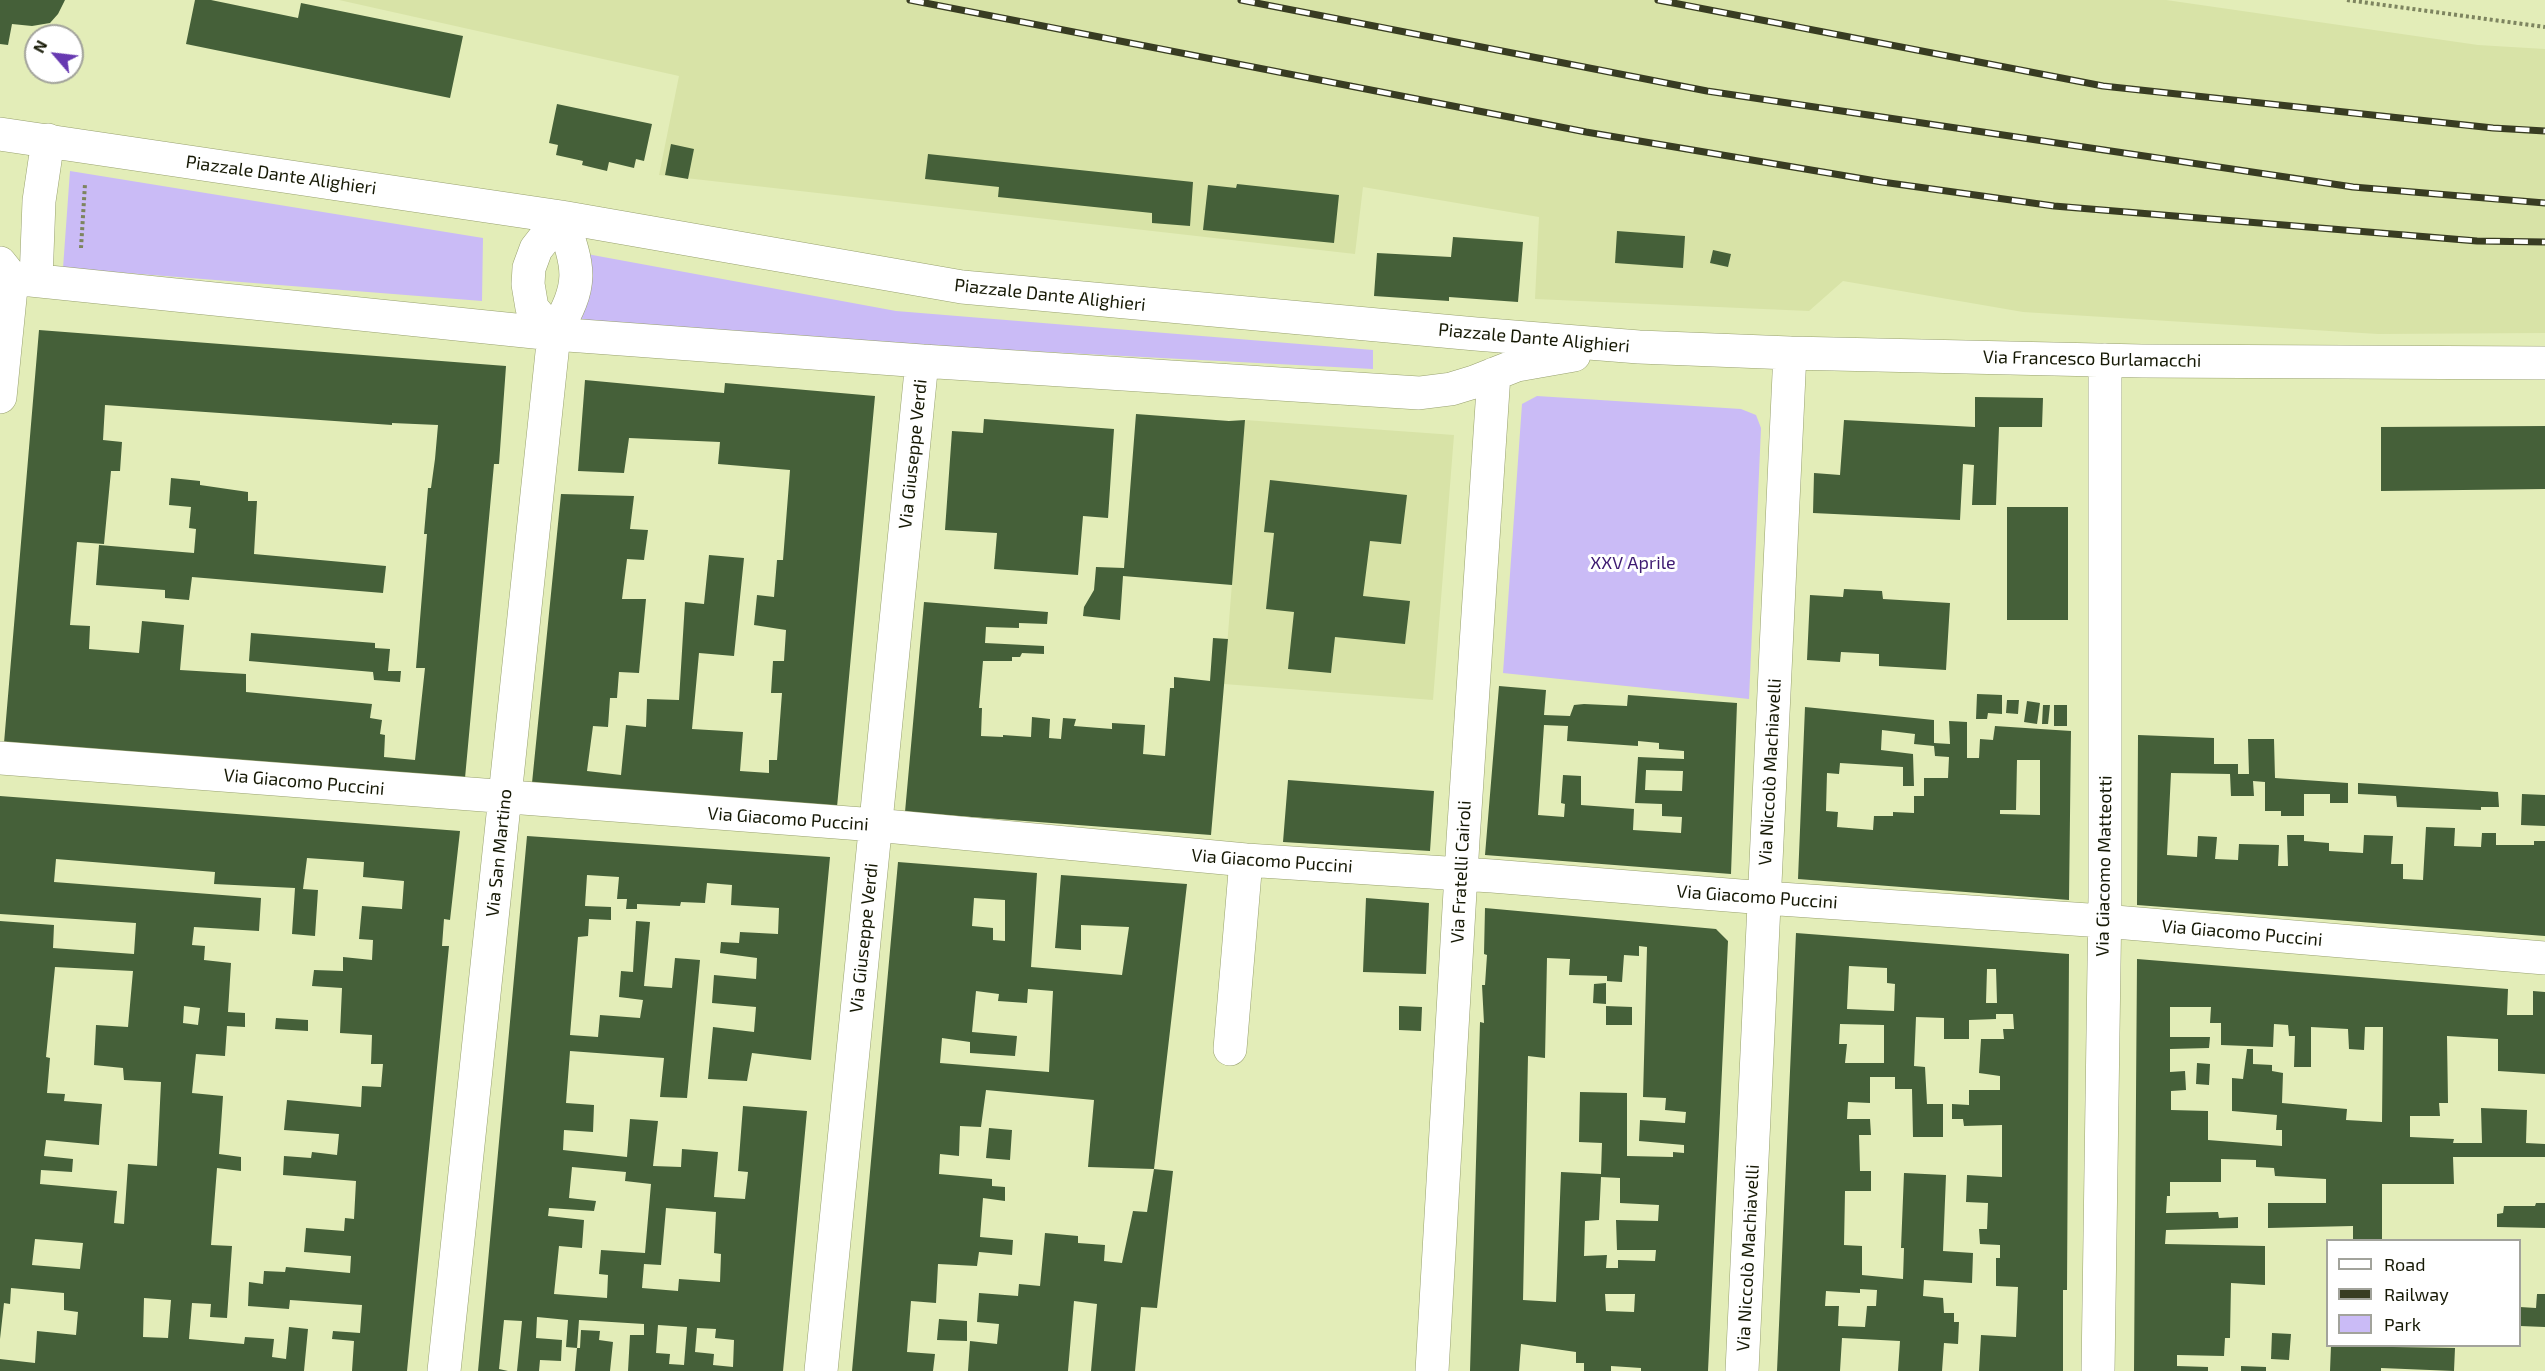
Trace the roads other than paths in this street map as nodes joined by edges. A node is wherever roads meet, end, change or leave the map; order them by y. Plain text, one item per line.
1 (0, 134) edge
2 (48, 140) junction
3 (561, 217) junction
4 (12, 275) edge
5 (554, 334) junction
6 (1639, 347) junction
7 (1790, 353) junction
8 (2105, 360) junction
9 (922, 361) junction
10 (2545, 363) edge
11 (1494, 374) junction
12 (0, 397) edge
13 (0, 758) edge
14 (505, 798) junction
15 (875, 825) junction
16 (1246, 860) junction
17 (1461, 873) junction
18 (1765, 898) junction
19 (2103, 921) junction
20 (2545, 958) edge
21 (1230, 1049) dead end
22 (444, 1371) edge
23 (821, 1371) edge
24 (1432, 1371) edge
25 (1742, 1371) edge
26 (2098, 1371) edge

1 - 2 street, Piazzale Dante Alighieri
2 - 3 street, Piazzale Dante Alighieri
2 - 4 street
3 - 5 street
3 - 5 street
3 - 6 street, Piazzale Dante Alighieri
4 - 5 street, Piazzale Dante Alighieri
4 - 12 street
5 - 9 street, Piazzale Dante Alighieri
5 - 14 street, Via San Martino
6 - 7 street, Via Francesco Burlamacchi
6 - 11 street, Piazzale Dante Alighieri
7 - 8 street, Via Francesco Burlamacchi
7 - 18 street, Via Niccolò Machiavelli
8 - 10 street, Via Francesco Burlamacchi
8 - 19 street, Via Giacomo Matteotti
9 - 11 street, Piazzale Dante Alighieri
9 - 15 street, Via Giuseppe Verdi
11 - 17 street, Via Fratelli Cairoli
13 - 14 street, Via Giacomo Puccini
14 - 15 street, Via Giacomo Puccini
14 - 22 street, Via San Martino
15 - 16 street, Via Giacomo Puccini
15 - 23 street, Via Giuseppe Verdi
16 - 17 street, Via Giacomo Puccini
16 - 21 street
17 - 18 street, Via Giacomo Puccini
17 - 24 street, Via Fratelli Cairoli
18 - 19 street, Via Giacomo Puccini
18 - 25 street, Via Niccolò Machiavelli
19 - 20 street, Via Giacomo Puccini
19 - 26 street, Via Giacomo Matteotti

